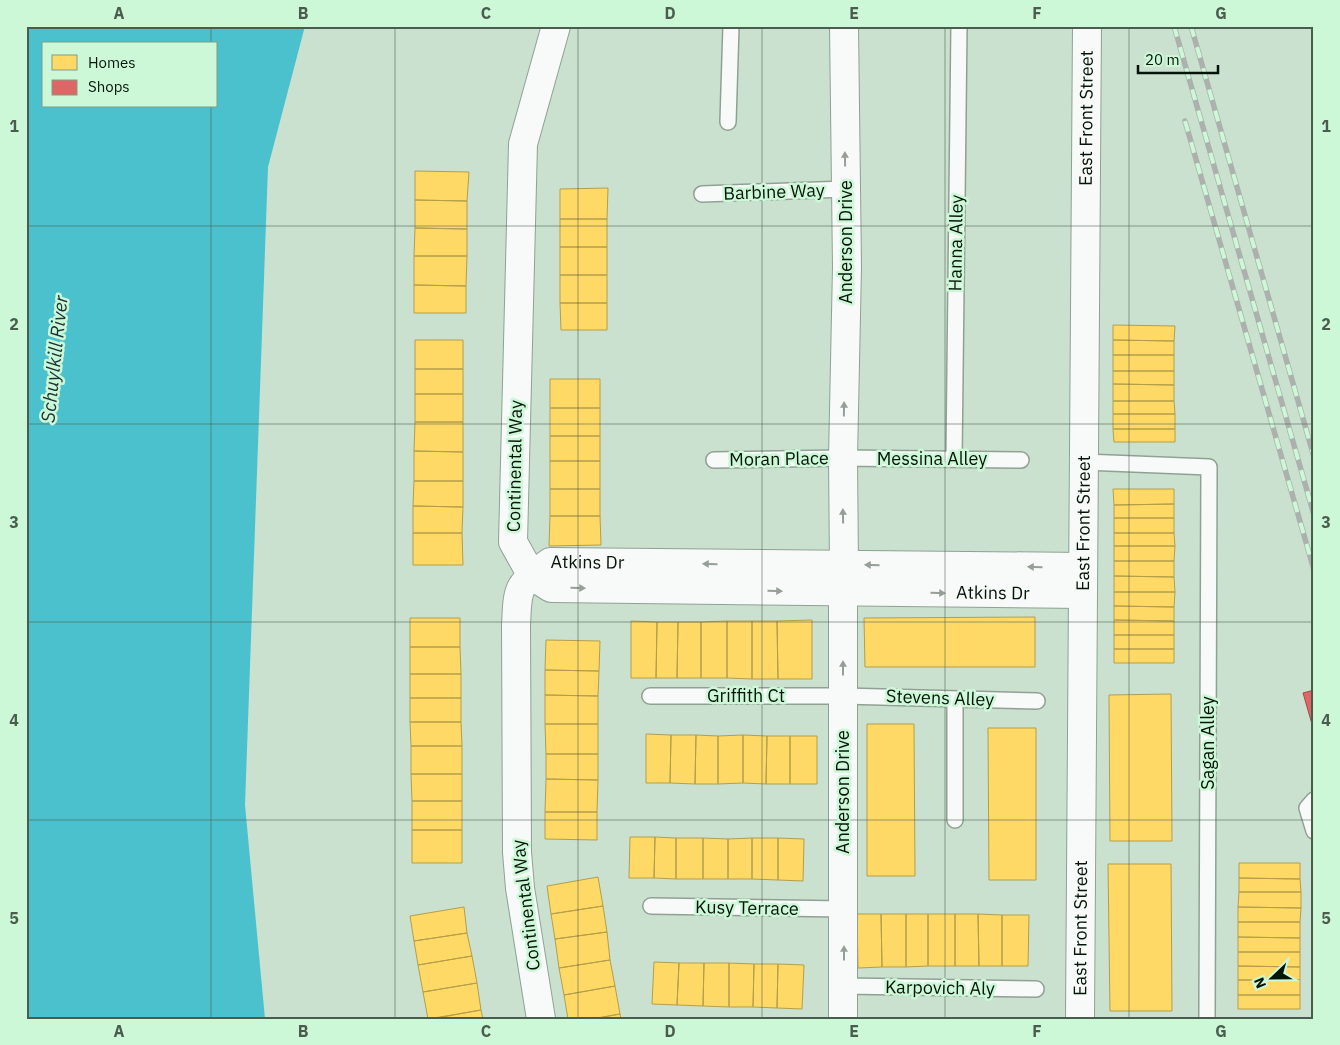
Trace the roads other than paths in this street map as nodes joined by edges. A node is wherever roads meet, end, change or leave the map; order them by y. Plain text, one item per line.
1 (556, 26) edge
2 (731, 26) edge
3 (844, 26) edge
4 (959, 26) edge
5 (1087, 26) edge
6 (728, 122) dead end
7 (846, 189) junction
8 (702, 194) dead end
9 (843, 458) junction
10 (954, 459) junction
11 (714, 460) dead end
12 (1021, 460) dead end
13 (1084, 462) junction
14 (844, 565) junction
15 (1083, 567) junction
16 (532, 576) junction
17 (843, 592) junction
18 (1083, 594) junction
19 (650, 696) dead end
20 (843, 696) junction
21 (955, 699) junction
22 (1037, 701) dead end
23 (1314, 800) edge
24 (955, 820) dead end
25 (1314, 831) edge
26 (651, 906) dead end
27 (844, 910) junction
28 (844, 986) junction
29 (1036, 990) dead end
30 (541, 1019) edge
31 (843, 1019) edge
32 (1080, 1019) edge
33 (1207, 1019) edge

1 - 16 street, Continental Way
2 - 6 lane
7 -> 3 street, Anderson Drive
4 - 10 lane, Hanna Alley
5 - 13 street, East Front Street
7 - 8 lane, Barbine Way
9 -> 7 street, Anderson Drive
9 - 10 lane, Messina Alley
9 - 11 lane, Moran Place
14 -> 9 street, Anderson Drive
10 - 12 lane, Messina Alley
13 - 15 street, East Front Street
13 - 33 lane, Sagan Alley
15 -> 14 street, Atkins Dr
14 -> 16 street, Atkins Dr
14 - 17 street, Anderson Drive
15 - 18 street, East Front Street
16 -> 17 street, Atkins Dr
16 - 30 street, Continental Way
17 -> 18 street, Atkins Dr
20 -> 17 street, Anderson Drive
18 - 32 street, East Front Street
19 - 20 lane, Griffith Ct
20 - 21 lane, Stevens Alley
20 - 27 street, Anderson Drive
21 - 22 lane, Stevens Alley
21 - 24 lane
23 - 25 lane
26 - 27 lane, Kusy Terrace
28 -> 27 street, Anderson Drive
28 - 29 lane, Karpovich Aly
28 - 31 street, Anderson Drive

